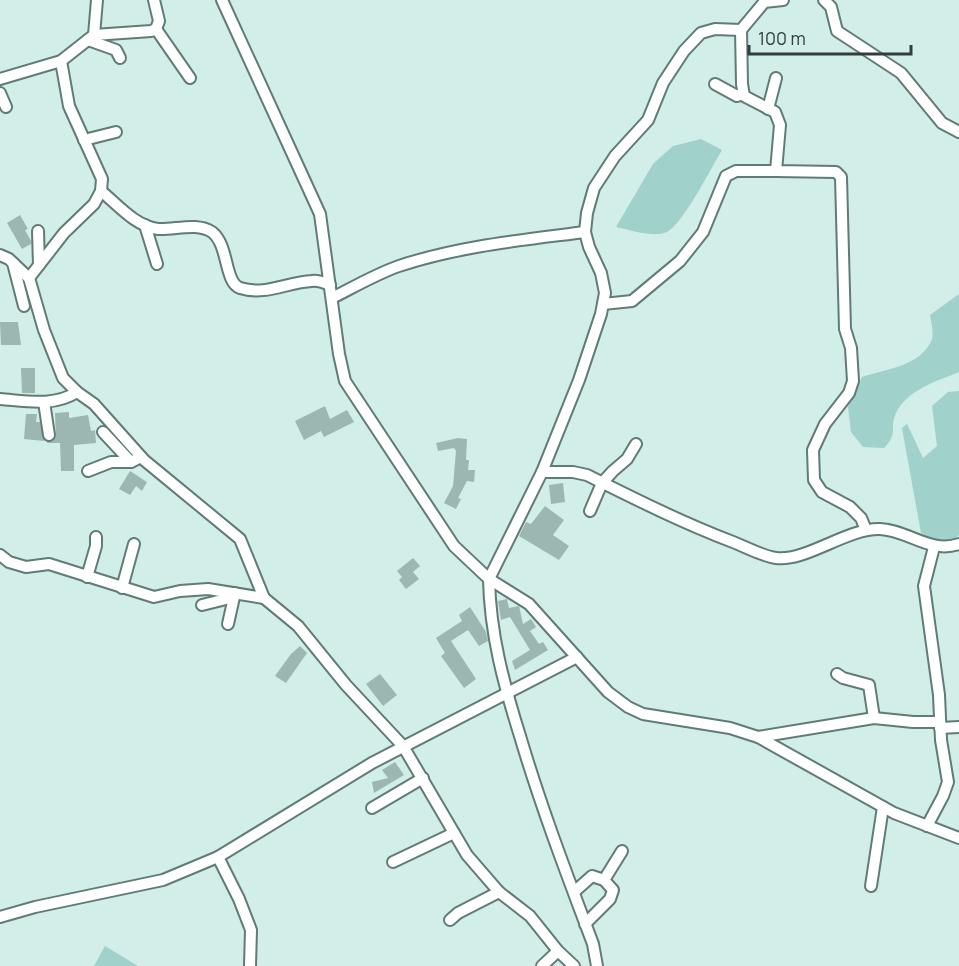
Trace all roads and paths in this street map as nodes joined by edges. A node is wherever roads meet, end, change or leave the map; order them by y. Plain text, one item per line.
1 (97, 0) edge
2 (154, 0) edge
3 (222, 0) edge
4 (783, 0) edge
5 (824, 0) edge
6 (765, 1) edge
7 (156, 29) junction
8 (741, 30) junction
9 (91, 37) junction
10 (120, 58) dead end
11 (61, 61) junction
12 (190, 78) dead end
13 (776, 78) dead end
14 (0, 79) edge
15 (715, 84) dead end
16 (0, 93) edge
17 (743, 93) junction
18 (6, 107) dead end
19 (768, 109) junction
20 (116, 132) dead end
21 (959, 132) edge
22 (84, 140) junction
23 (776, 171) junction
24 (101, 191) junction
25 (145, 225) junction
26 (38, 231) dead end
27 (585, 232) junction
28 (0, 255) edge
29 (12, 262) junction
30 (158, 264) dead end
31 (39, 265) junction
32 (29, 278) junction
33 (330, 285) junction
34 (332, 298) junction
35 (603, 304) junction
36 (24, 306) dead end
37 (77, 392) junction
38 (0, 399) edge
39 (44, 402) junction
40 (103, 432) dead end
41 (49, 435) dead end
42 (636, 444) dead end
43 (136, 459) junction
44 (88, 471) dead end
45 (542, 472) junction
46 (602, 483) junction
47 (590, 511) dead end
48 (866, 530) junction
49 (96, 537) dead end
50 (134, 544) dead end
51 (959, 544) edge
52 (934, 547) junction
53 (0, 555) edge
54 (87, 577) junction
55 (489, 579) junction
56 (122, 588) junction
57 (234, 595) junction
58 (264, 598) junction
59 (202, 605) dead end
60 (228, 624) dead end
61 (577, 657) junction
62 (837, 674) dead end
63 (507, 694) junction
64 (874, 718) junction
65 (940, 725) junction
66 (959, 727) edge
67 (758, 737) junction
68 (403, 746) junction
69 (423, 778) junction
70 (372, 807) dead end
71 (883, 807) junction
72 (927, 826) junction
73 (454, 833) junction
74 (959, 838) edge
75 (622, 851) dead end
76 (218, 857) junction
77 (393, 862) dead end
78 (604, 880) junction
79 (872, 886) dead end
80 (499, 892) junction
81 (574, 892) junction
82 (0, 917) edge
83 (450, 920) dead end
84 (585, 924) junction
85 (558, 951) junction
86 (250, 966) edge
87 (542, 966) edge
88 (574, 966) edge
89 (597, 966) edge

1 - 9 street
2 - 7 street
3 - 33 street
4 - 6 street
5 - 21 street
6 - 8 street
7 - 9 street
7 - 12 street
8 - 17 street
8 - 27 street
9 - 10 street
9 - 11 street
11 - 14 street
11 - 22 street
13 - 19 street
15 - 17 street
16 - 18 street
17 - 19 street
19 - 23 street
20 - 22 street
22 - 24 street
23 - 35 street
23 - 48 street
24 - 25 street
24 - 31 street
25 - 30 street
25 - 33 street
26 - 31 street
27 - 34 street
27 - 35 street
28 - 29 street
29 - 32 street
29 - 36 street
31 - 32 street
32 - 37 street
33 - 34 street
34 - 55 street
35 - 45 street
37 - 39 street
37 - 43 street
38 - 39 street
39 - 41 street
40 - 43 street
42 - 46 street
43 - 44 street
43 - 58 street
45 - 46 street
45 - 55 street
46 - 47 street
46 - 48 street
48 - 52 street
49 - 54 street
50 - 56 street
51 - 52 street
52 - 65 street
53 - 54 street
54 - 56 street
55 - 61 street
55 - 63 street
56 - 57 street
57 - 58 street
57 - 59 street
57 - 60 street
58 - 68 street
61 - 63 street
61 - 67 street
62 - 64 street
63 - 68 street
63 - 81 street
64 - 65 street
64 - 67 street
65 - 66 street
65 - 72 street
67 - 71 street
68 - 69 street
68 - 76 street
69 - 70 street
69 - 73 street
71 - 72 street
71 - 79 street
72 - 74 street
73 - 77 street
73 - 80 street
75 - 78 street
76 - 82 street
76 - 86 street
78 - 81 street
78 - 84 street
80 - 83 street
80 - 85 street
81 - 84 street
84 - 89 street
85 - 87 street
85 - 88 street

